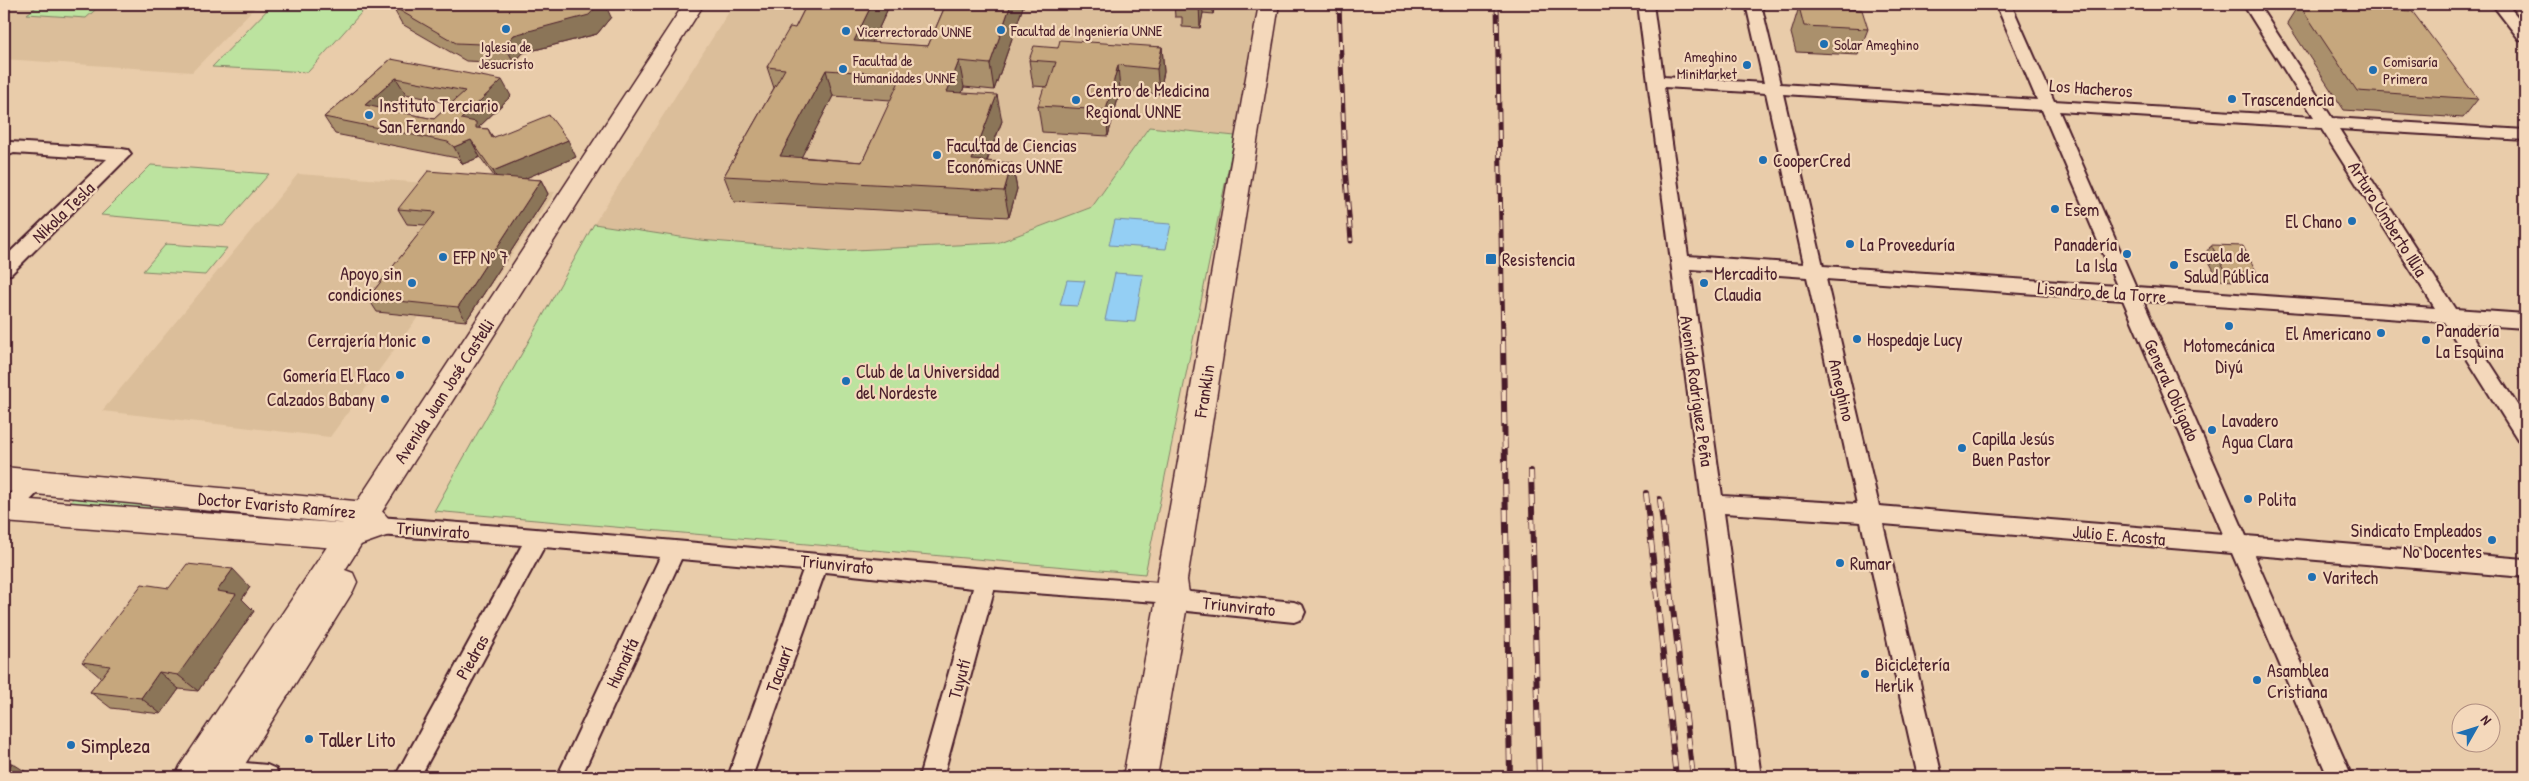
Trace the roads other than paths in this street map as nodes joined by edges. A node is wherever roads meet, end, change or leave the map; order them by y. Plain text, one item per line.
1 (694, 4) edge
2 (712, 4) edge
3 (1269, 4) edge
4 (1645, 4) edge
5 (1754, 4) edge
6 (2004, 4) edge
7 (2251, 4) edge
8 (2499, 4) edge
9 (2525, 36) edge
10 (1654, 81) junction
11 (1773, 88) junction
12 (2048, 105) junction
13 (2327, 123) junction
14 (2525, 135) edge
15 (7, 149) edge
16 (1679, 262) junction
17 (4, 269) edge
18 (1814, 272) junction
19 (2130, 294) junction
20 (2450, 316) junction
21 (2525, 321) edge
22 (2525, 434) edge
23 (4, 479) edge
24 (35, 482) junction
25 (1712, 504) junction
26 (5, 511) edge
27 (1871, 514) junction
28 (364, 526) junction
29 (538, 537) junction
30 (2240, 546) junction
31 (675, 549) junction
32 (817, 562) junction
33 (2525, 568) edge
34 (986, 580) junction
35 (1173, 594) junction
36 (1294, 612) dead end
37 (207, 774) edge
38 (267, 777) edge
39 (407, 777) edge
40 (568, 777) edge
41 (740, 777) edge
42 (931, 777) edge
43 (1140, 777) edge
44 (1749, 777) edge
45 (1930, 777) edge
46 (2340, 777) edge

1 - 28 main road, Avenida Juan José Castelli
2 - 28 main road, Avenida Juan José Castelli
3 - 35 main road, Franklin
4 - 10 street, Avenida Rodríguez Peña
5 - 11 street, Ameghino
6 - 12 street, General Obligado
7 - 13 street, Arturo Umberto Illia
8 - 9 street
10 - 11 street, Los Hacheros
10 - 16 street, Avenida Rodríguez Peña
11 - 12 street, Los Hacheros
11 - 18 street, Ameghino
12 - 13 street, Los Hacheros
12 - 19 street, General Obligado
13 - 14 street, Los Hacheros
13 - 20 street, Arturo Umberto Illia
15 - 17 street, Nikola Tesla
16 - 18 street, Lisandro de la Torre
16 - 25 street, Avenida Rodríguez Peña
18 - 19 street, Lisandro de la Torre
18 - 27 street, Ameghino
19 - 20 street, Lisandro de la Torre
19 - 30 street, General Obligado
20 - 21 street, Lisandro de la Torre
20 - 22 street, Arturo Umberto Illia
23 - 24 main road, Doctor Evaristo Ramírez
24 - 26 street
24 - 28 main road, Doctor Evaristo Ramírez
25 - 27 street, Julio E. Acosta
25 - 44 street, Avenida Rodríguez Peña
26 - 28 main road, Doctor Evaristo Ramírez
27 - 30 street, Julio E. Acosta
27 - 45 street, Ameghino
28 - 29 street, Triunvirato
28 - 37 main road, Avenida Juan José Castelli
29 - 31 street, Triunvirato
29 - 39 street, Piedras
30 - 33 street, Julio E. Acosta
30 - 46 street, General Obligado
31 - 32 street, Triunvirato
31 - 40 street, Humaitá
32 - 34 street, Triunvirato
32 - 41 street, Tacuarí
34 - 35 street, Triunvirato
34 - 42 street, Tuyutí
35 - 36 street, Triunvirato
35 - 43 main road, Franklin
37 - 38 street

